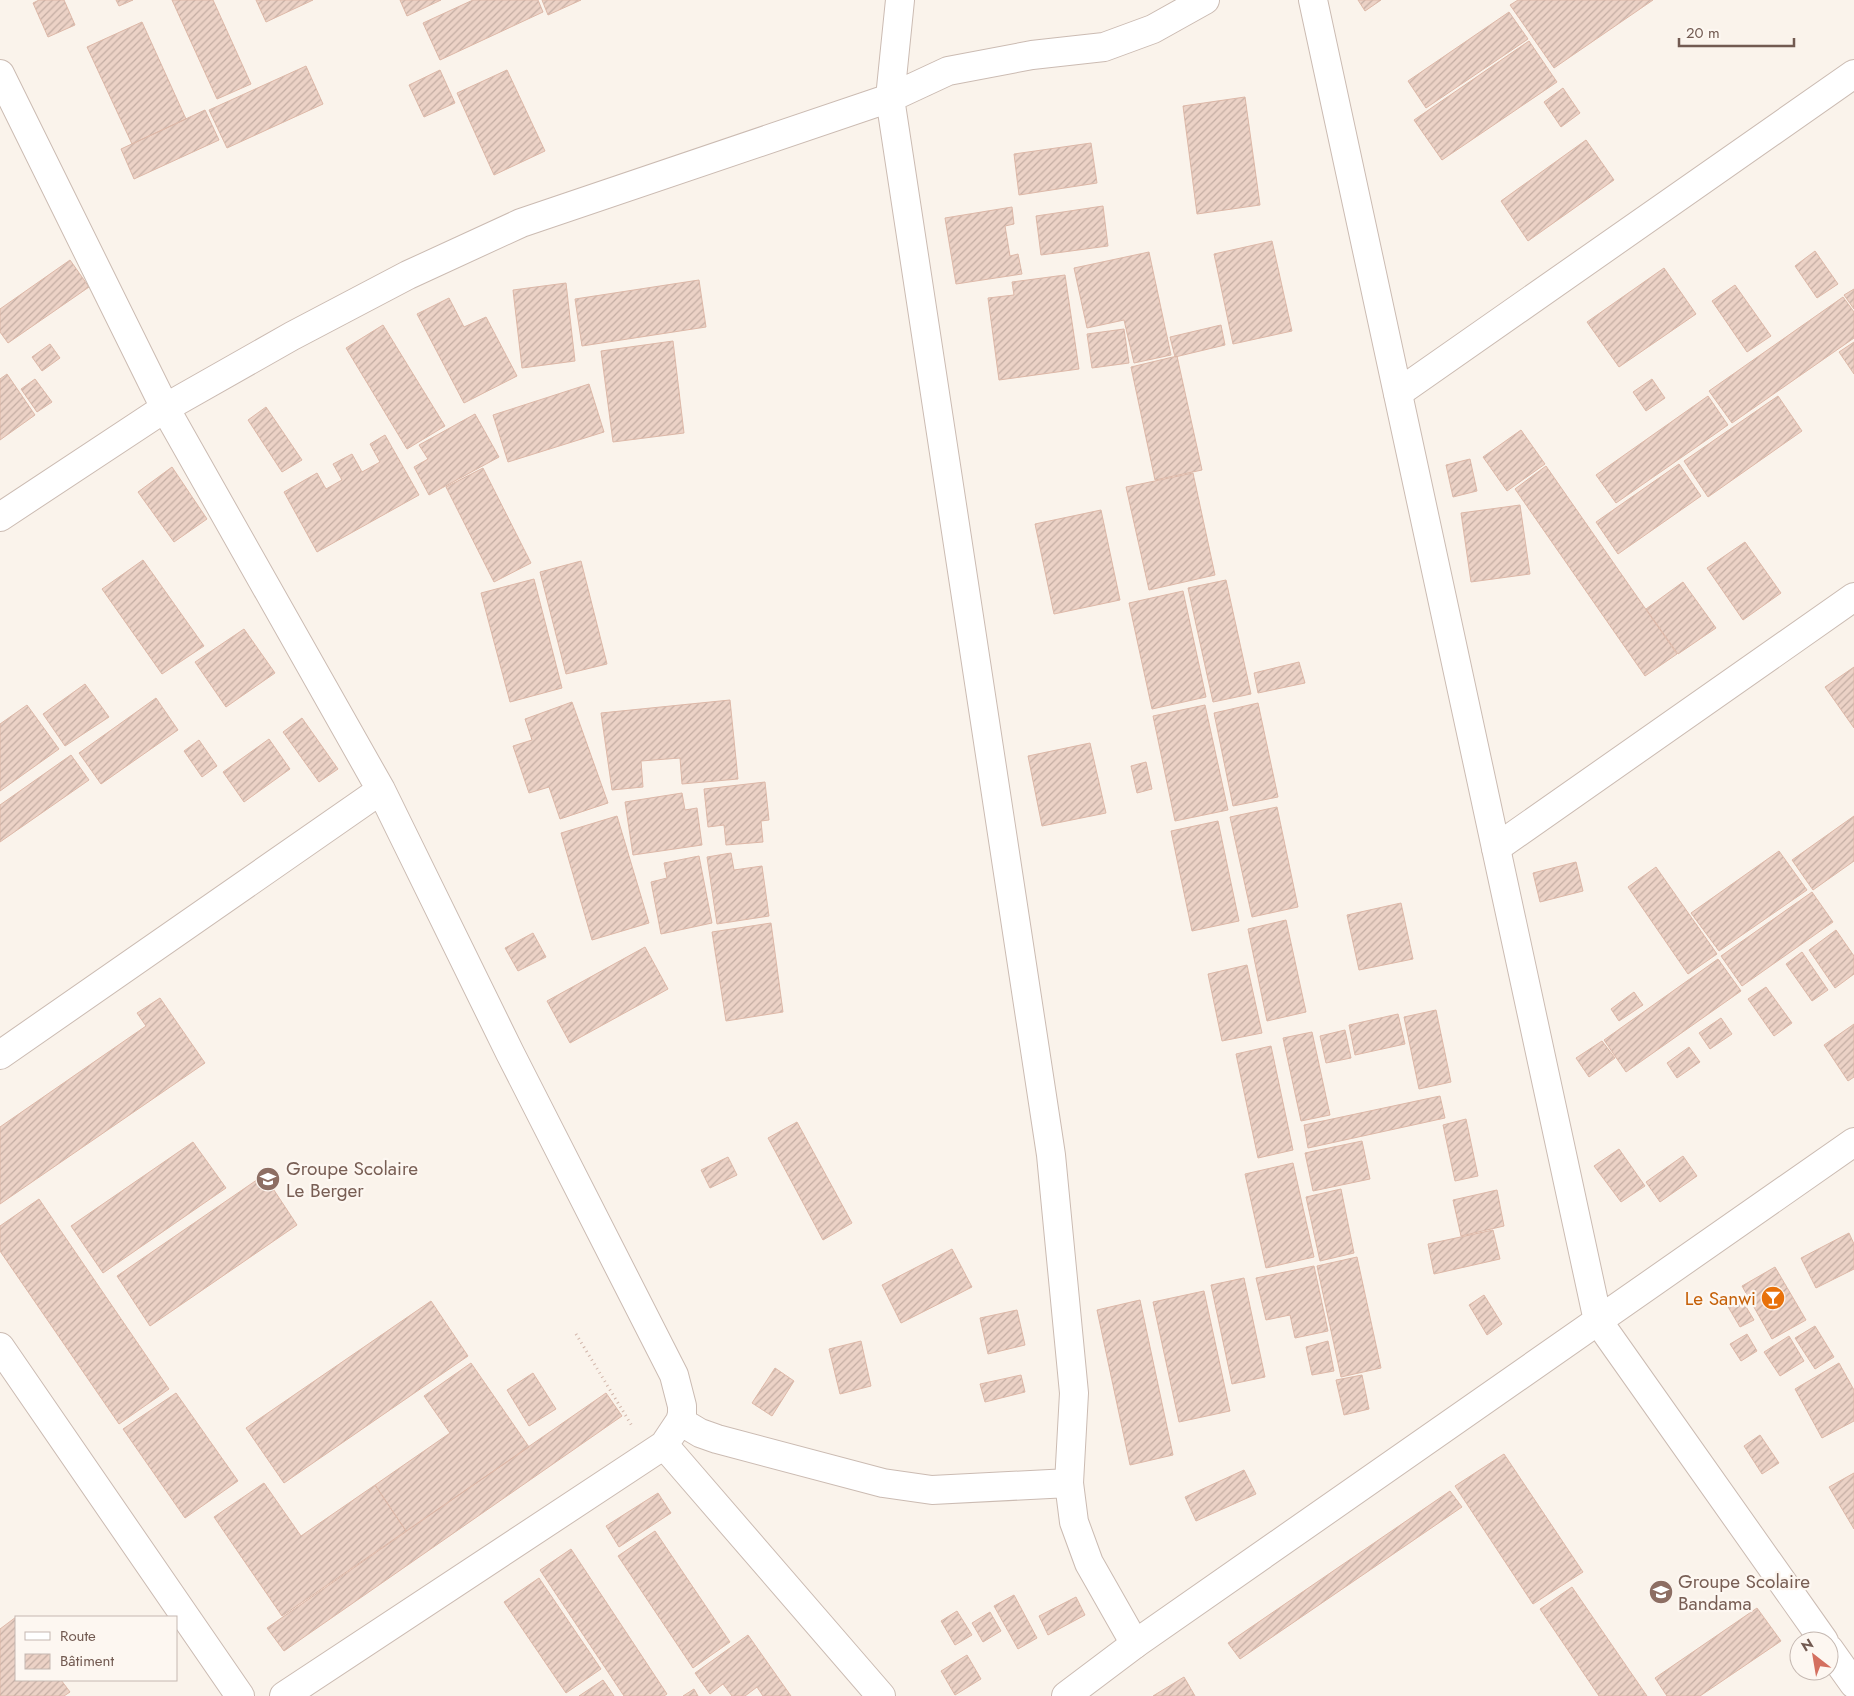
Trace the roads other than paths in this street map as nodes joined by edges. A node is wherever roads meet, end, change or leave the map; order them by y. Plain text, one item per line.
1 (900, 0) edge
2 (1205, 0) edge
3 (1313, 0) edge
4 (0, 74) edge
5 (1854, 74) edge
6 (890, 98) junction
7 (1398, 393) junction
8 (164, 408) junction
9 (0, 517) edge
10 (1854, 597) edge
11 (381, 790) junction
12 (1496, 848) junction
13 (0, 1055) edge
14 (1854, 1142) edge
15 (1598, 1321) junction
16 (0, 1347) edge
17 (680, 1421) junction
18 (656, 1450) junction
19 (1069, 1484) junction
20 (1817, 1631) edge
21 (1135, 1644) junction
22 (1839, 1662) edge
23 (1854, 1684) edge
24 (240, 1696) edge
25 (284, 1696) edge
26 (882, 1696) edge
27 (1066, 1696) edge

1 - 6 street
2 - 6 street
3 - 7 street
4 - 8 street
5 - 7 street
6 - 8 street
6 - 19 street
7 - 12 street
8 - 9 street
8 - 11 street
10 - 12 street
11 - 13 street
11 - 17 street
12 - 15 street
14 - 15 street
15 - 20 street
15 - 21 street
16 - 24 street
17 - 18 street
17 - 19 street
18 - 25 street
18 - 26 street
19 - 21 street
21 - 27 street
22 - 23 street

